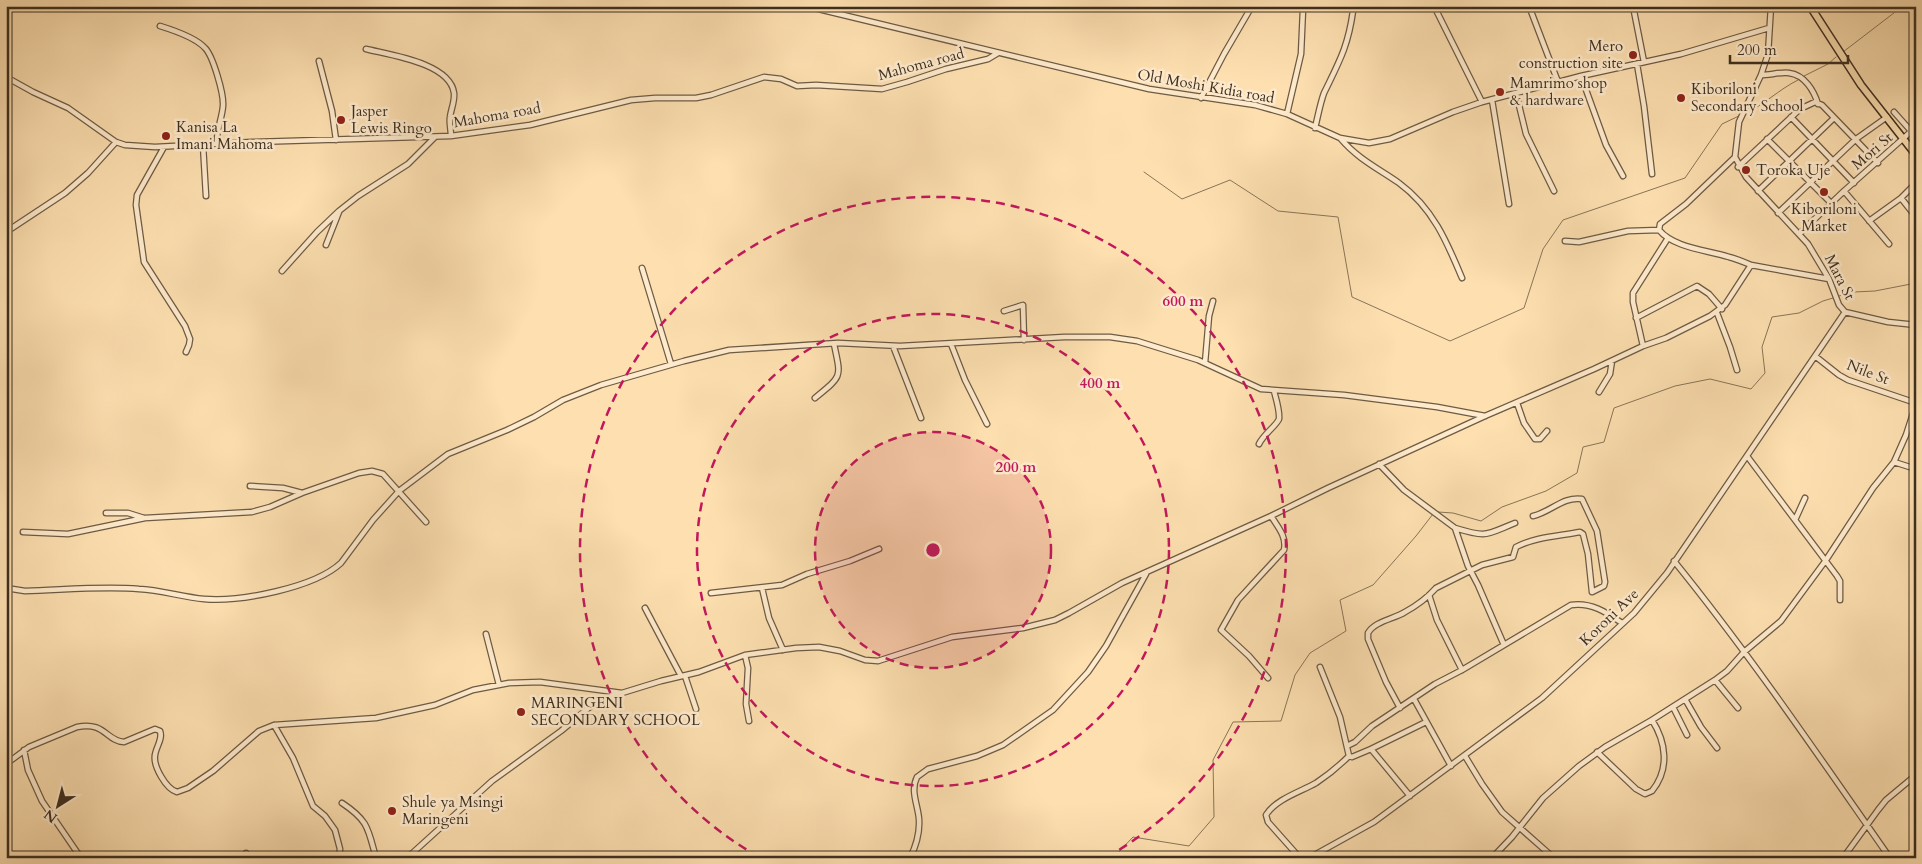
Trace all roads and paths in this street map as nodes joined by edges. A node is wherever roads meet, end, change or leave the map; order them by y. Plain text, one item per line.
1 (806, 6) edge
2 (1252, 6) edge
3 (1434, 6) edge
4 (1529, 6) edge
5 (1633, 6) edge
6 (1770, 6) edge
7 (1810, 6) edge
8 (160, 26) dead end
9 (1769, 28) junction
10 (366, 49) dead end
11 (998, 53) junction
12 (319, 61) dead end
13 (1644, 62) junction
14 (1637, 64) junction
15 (1761, 75) junction
16 (1581, 76) junction
17 (6, 77) edge
18 (1558, 82) junction
19 (1516, 93) junction
20 (1201, 98) junction
21 (1492, 100) junction
22 (1482, 102) junction
23 (1818, 104) junction
24 (1894, 112) dead end
25 (1287, 114) junction
26 (1791, 117) junction
27 (1834, 118) junction
28 (1887, 118) junction
29 (1916, 127) edge
30 (1315, 128) junction
31 (1911, 131) junction
32 (452, 136) junction
33 (435, 138) junction
34 (1340, 138) junction
35 (1767, 139) junction
36 (1812, 139) junction
37 (1856, 139) junction
38 (336, 140) junction
39 (1903, 140) junction
40 (116, 142) junction
41 (217, 144) junction
42 (203, 145) junction
43 (164, 147) junction
44 (1916, 155) edge
45 (1734, 157) junction
46 (1832, 160) junction
47 (1789, 161) junction
48 (1878, 163) junction
49 (1738, 167) junction
50 (1652, 174) dead end
51 (1623, 176) dead end
52 (1810, 182) junction
53 (1854, 183) junction
54 (1916, 183) edge
55 (1554, 191) dead end
56 (1758, 191) junction
57 (1844, 191) junction
58 (206, 196) dead end
59 (1900, 198) junction
60 (1831, 203) junction
61 (1509, 204) dead end
62 (339, 211) junction
63 (1778, 213) junction
64 (1916, 217) edge
65 (1869, 221) junction
66 (1659, 230) junction
67 (6, 232) edge
68 (1800, 233) junction
69 (1668, 238) junction
70 (1565, 241) dead end
71 (1889, 244) dead end
72 (326, 245) dead end
73 (1751, 265) junction
74 (642, 268) dead end
75 (282, 272) dead end
76 (1462, 278) dead end
77 (1829, 279) junction
78 (1213, 301) dead end
79 (1722, 309) junction
80 (1004, 311) dead end
81 (1717, 312) junction
82 (1845, 312) junction
83 (1636, 318) junction
84 (1916, 325) edge
85 (1024, 340) junction
86 (834, 344) junction
87 (951, 344) junction
88 (893, 346) junction
89 (1643, 346) junction
90 (186, 352) dead end
91 (1815, 356) junction
92 (1612, 361) junction
93 (1205, 363) junction
94 (672, 364) junction
95 (1737, 370) dead end
96 (1274, 391) junction
97 (1600, 392) dead end
98 (815, 398) dead end
99 (1517, 403) junction
100 (1916, 403) edge
101 (1485, 416) junction
102 (921, 418) dead end
103 (987, 424) dead end
104 (1547, 431) dead end
105 (1259, 444) dead end
106 (1747, 456) junction
107 (1894, 462) junction
108 (1379, 464) junction
109 (1916, 470) edge
110 (250, 486) dead end
111 (399, 491) junction
112 (302, 493) junction
113 (1805, 498) dead end
114 (106, 513) dead end
115 (1271, 516) junction
116 (1533, 516) dead end
117 (145, 518) junction
118 (1795, 520) junction
119 (426, 522) dead end
120 (1515, 523) dead end
121 (1455, 528) junction
122 (23, 532) dead end
123 (879, 549) dead end
124 (1826, 560) junction
125 (1674, 561) junction
126 (1470, 571) junction
127 (1146, 574) junction
128 (6, 588) edge
129 (762, 588) junction
130 (711, 593) dead end
131 (1429, 595) junction
132 (1840, 600) dead end
133 (645, 608) dead end
134 (1622, 623) junction
135 (486, 634) dead end
136 (1504, 645) junction
137 (783, 650) junction
138 (1744, 652) junction
139 (745, 655) junction
140 (1320, 667) dead end
141 (1462, 670) junction
142 (683, 676) junction
143 (1268, 678) dead end
144 (1715, 680) junction
145 (499, 685) junction
146 (622, 693) junction
147 (1414, 699) junction
148 (1685, 699) junction
149 (1672, 707) junction
150 (1400, 708) junction
151 (1738, 708) dead end
152 (696, 709) dead end
153 (1652, 720) junction
154 (749, 721) dead end
155 (1426, 722) junction
156 (274, 725) junction
157 (1687, 735) dead end
158 (1346, 746) junction
159 (1372, 748) junction
160 (1718, 748) dead end
161 (24, 750) junction
162 (1597, 752) junction
163 (1350, 756) junction
164 (1465, 756) junction
165 (6, 764) edge
166 (1451, 766) junction
167 (1916, 776) edge
168 (1410, 796) junction
169 (342, 803) dead end
170 (1866, 826) junction
171 (1520, 828) junction
172 (81, 858) edge
173 (339, 858) edge
174 (376, 858) edge
175 (407, 858) edge
176 (910, 858) edge
177 (1300, 858) edge
178 (1309, 858) edge
179 (1492, 858) edge
180 (1554, 858) edge
181 (1843, 858) edge
182 (1890, 858) edge

1 - 11 street, Old Moshi Kidia road
2 - 20 street
3 - 22 street
4 - 18 street
5 - 13 street
6 - 9 street, Mara St
7 - 28 highway
8 - 41 street
9 - 13 street, Old Moshi Kidia road
9 - 15 street, Mara St
10 - 32 street
11 - 20 street, Old Moshi Kidia road
11 - 32 street, Mahoma road
12 - 38 street
13 - 14 street, Old Moshi Kidia road
14 - 16 street, Old Moshi Kidia road
14 - 50 street
15 - 23 street
15 - 45 street, Mara St
16 - 18 street, Old Moshi Kidia road
16 - 51 street
17 - 40 street, Mahoma road
18 - 19 street, Old Moshi Kidia road
19 - 21 street, Old Moshi Kidia road
19 - 55 street
20 - 25 street, Old Moshi Kidia road
21 - 22 street, Old Moshi Kidia road
21 - 61 street
22 - 34 street, Old Moshi Kidia road
23 - 26 street
23 - 27 street
24 - 31 street
25 - 30 street, Old Moshi Kidia road
25 - 30 street
26 - 35 street
26 - 36 street
27 - 36 street
27 - 37 street
28 - 37 street
28 - 39 highway
29 - 31 street, Mori St
30 - 34 street, Old Moshi Kidia road
31 - 39 street, Mori St
32 - 33 street, Mahoma road
33 - 38 street, Mahoma road
33 - 62 street
34 - 76 street
35 - 47 street
35 - 49 street
36 - 46 street
36 - 47 street
37 - 46 street
37 - 48 street
38 - 41 street, Mahoma road
39 - 44 highway
39 - 48 street, Mori St
40 - 43 street, Mahoma road
40 - 67 street
41 - 42 street, Mahoma road
42 - 43 street, Mahoma road
42 - 58 street
43 - 90 street
45 - 49 street, Mara St
45 - 66 street
46 - 52 street
46 - 53 street
47 - 52 street
47 - 56 street
48 - 53 street, Mori St
49 - 56 street, Mara St
52 - 60 street
52 - 63 street
53 - 57 street, Mori St
54 - 59 street
56 - 63 street, Mara St
57 - 60 street, Mori St
57 - 65 street
59 - 64 street
59 - 65 street
60 - 68 street, Mori St
62 - 72 street
62 - 75 street
63 - 68 street, Mara St
65 - 71 street
66 - 69 street
66 - 70 street
68 - 77 street, Mara St
69 - 73 street
69 - 83 street
73 - 77 street
73 - 79 street
74 - 94 street
77 - 82 street, Mara St
78 - 93 street
79 - 81 street
79 - 83 street
80 - 85 street
81 - 89 street
81 - 95 street
82 - 84 street, Mara St
82 - 91 street, Koroni Ave
83 - 89 street
85 - 87 street
85 - 93 street
86 - 88 street
86 - 94 street
86 - 98 street
87 - 88 street
87 - 103 street
88 - 102 street
89 - 92 street
91 - 100 street, Nile St
91 - 106 street, Koroni Ave
92 - 97 street
92 - 99 street
93 - 96 street
94 - 111 street
96 - 101 street
96 - 105 street
99 - 101 street
99 - 104 street
100 - 107 street
101 - 108 street
106 - 118 street
106 - 125 street, Koroni Ave
107 - 109 street
107 - 124 street
108 - 115 street
108 - 121 street
110 - 112 street
111 - 112 street
111 - 119 street
111 - 128 street
112 - 117 street
113 - 118 street
114 - 117 street
115 - 127 street
115 - 143 street
116 - 126 street
117 - 122 street
118 - 124 street
120 - 121 street
121 - 126 street
123 - 129 street
124 - 132 street
124 - 138 street
125 - 134 street, Koroni Ave
125 - 138 street
126 - 131 street
126 - 136 street
127 - 137 street
127 - 176 street
129 - 130 street
129 - 137 street
131 - 141 street
131 - 150 street
133 - 142 street
134 - 136 street
134 - 164 street, Koroni Ave
135 - 145 street
136 - 141 street
137 - 139 street
138 - 144 street
138 - 170 street
139 - 142 street
139 - 154 street
140 - 158 street
141 - 147 street
142 - 146 street
142 - 152 street
144 - 148 street
144 - 151 street
145 - 146 street
145 - 156 street
146 - 175 street
147 - 150 street
147 - 155 street
148 - 149 street
148 - 160 street
149 - 153 street
149 - 157 street
150 - 158 street
153 - 162 street
153 - 162 street
155 - 159 street
155 - 166 street
156 - 161 street
156 - 173 street
158 - 163 street
159 - 163 street
159 - 168 street
161 - 165 street
161 - 172 street
162 - 171 street
163 - 177 street
164 - 166 street, Koroni Ave
164 - 171 street
166 - 168 street, Koroni Ave
167 - 170 street
168 - 178 street, Koroni Ave
169 - 174 street
170 - 181 street
170 - 182 street
171 - 179 street
171 - 180 street

